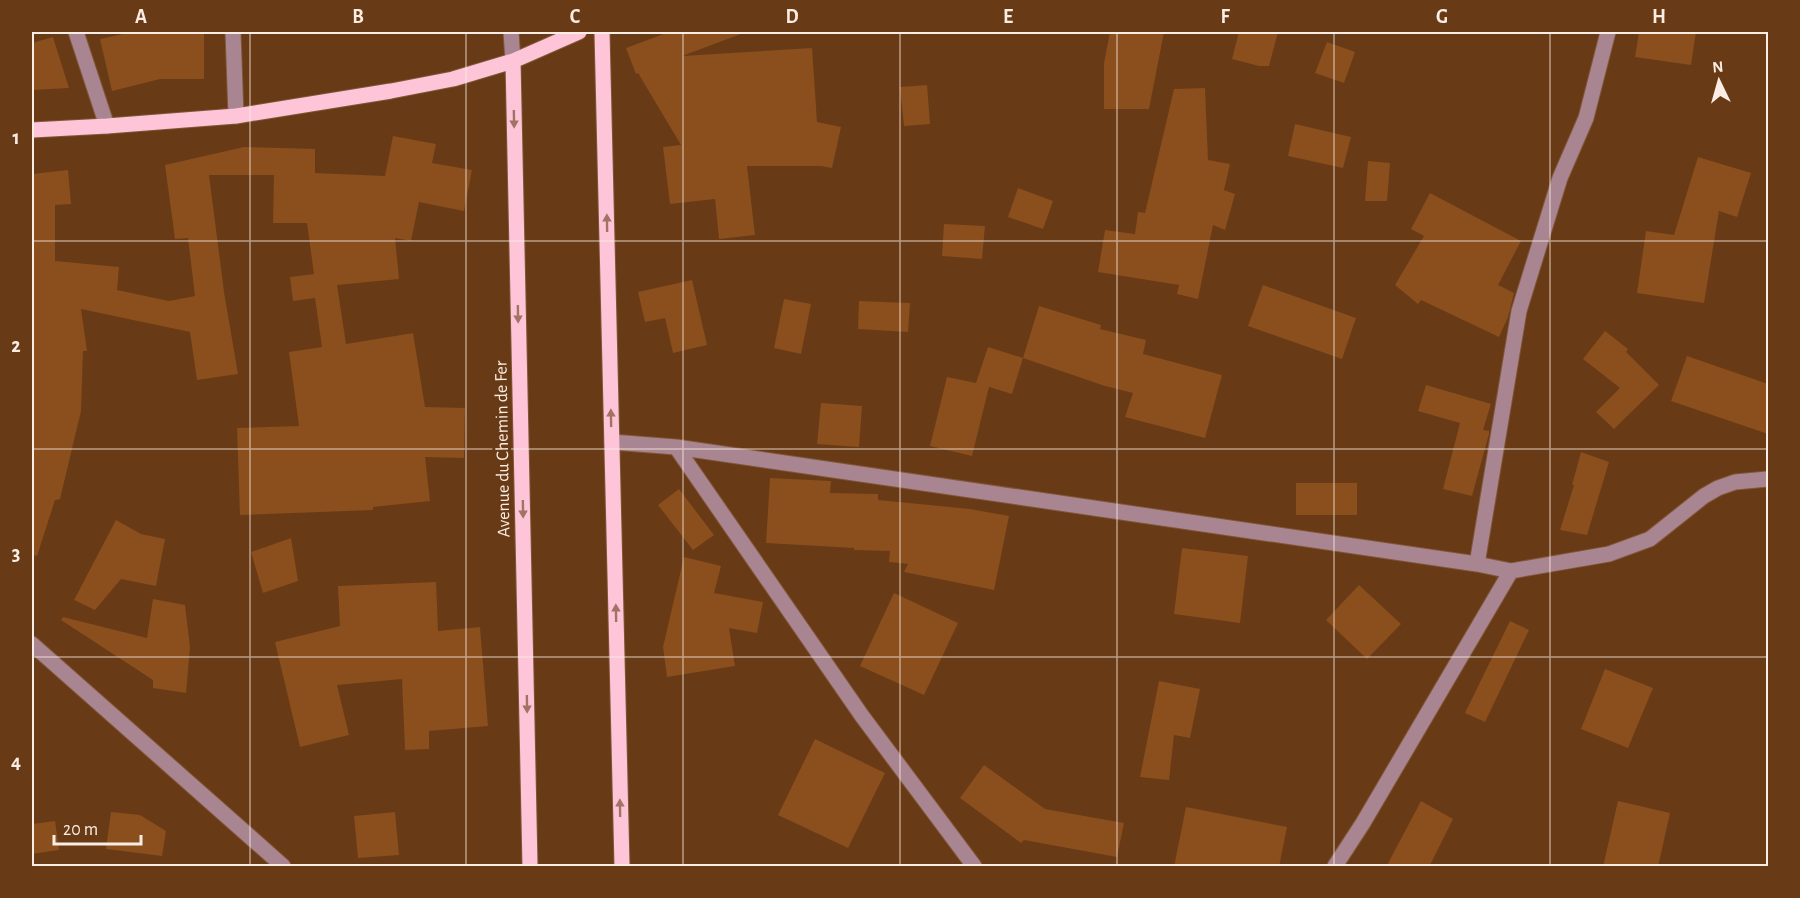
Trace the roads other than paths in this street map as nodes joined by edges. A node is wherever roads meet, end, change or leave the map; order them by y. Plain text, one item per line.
1 (76, 32) edge
2 (234, 32) edge
3 (511, 32) edge
4 (579, 32) edge
5 (602, 32) edge
6 (1608, 32) edge
7 (513, 61) junction
8 (236, 116) junction
9 (107, 126) junction
10 (32, 130) edge
11 (612, 442) junction
12 (676, 447) junction
13 (1768, 479) edge
14 (1477, 564) junction
15 (1511, 571) junction
16 (32, 644) edge
17 (283, 867) edge
18 (530, 867) edge
19 (622, 867) edge
20 (974, 867) edge
21 (1335, 867) edge

1 - 9 street
2 - 8 street
3 - 7 street, Avenue du Chemin de Fer
4 - 7 main road
11 -> 5 main road
6 - 14 street
7 - 8 main road
7 -> 18 main road, Avenue du Chemin de Fer
8 - 9 main road
9 - 10 main road
11 - 12 street
19 -> 11 main road
12 - 14 street
12 - 20 street
13 - 15 street
14 - 15 street
15 - 21 street
16 - 17 street

